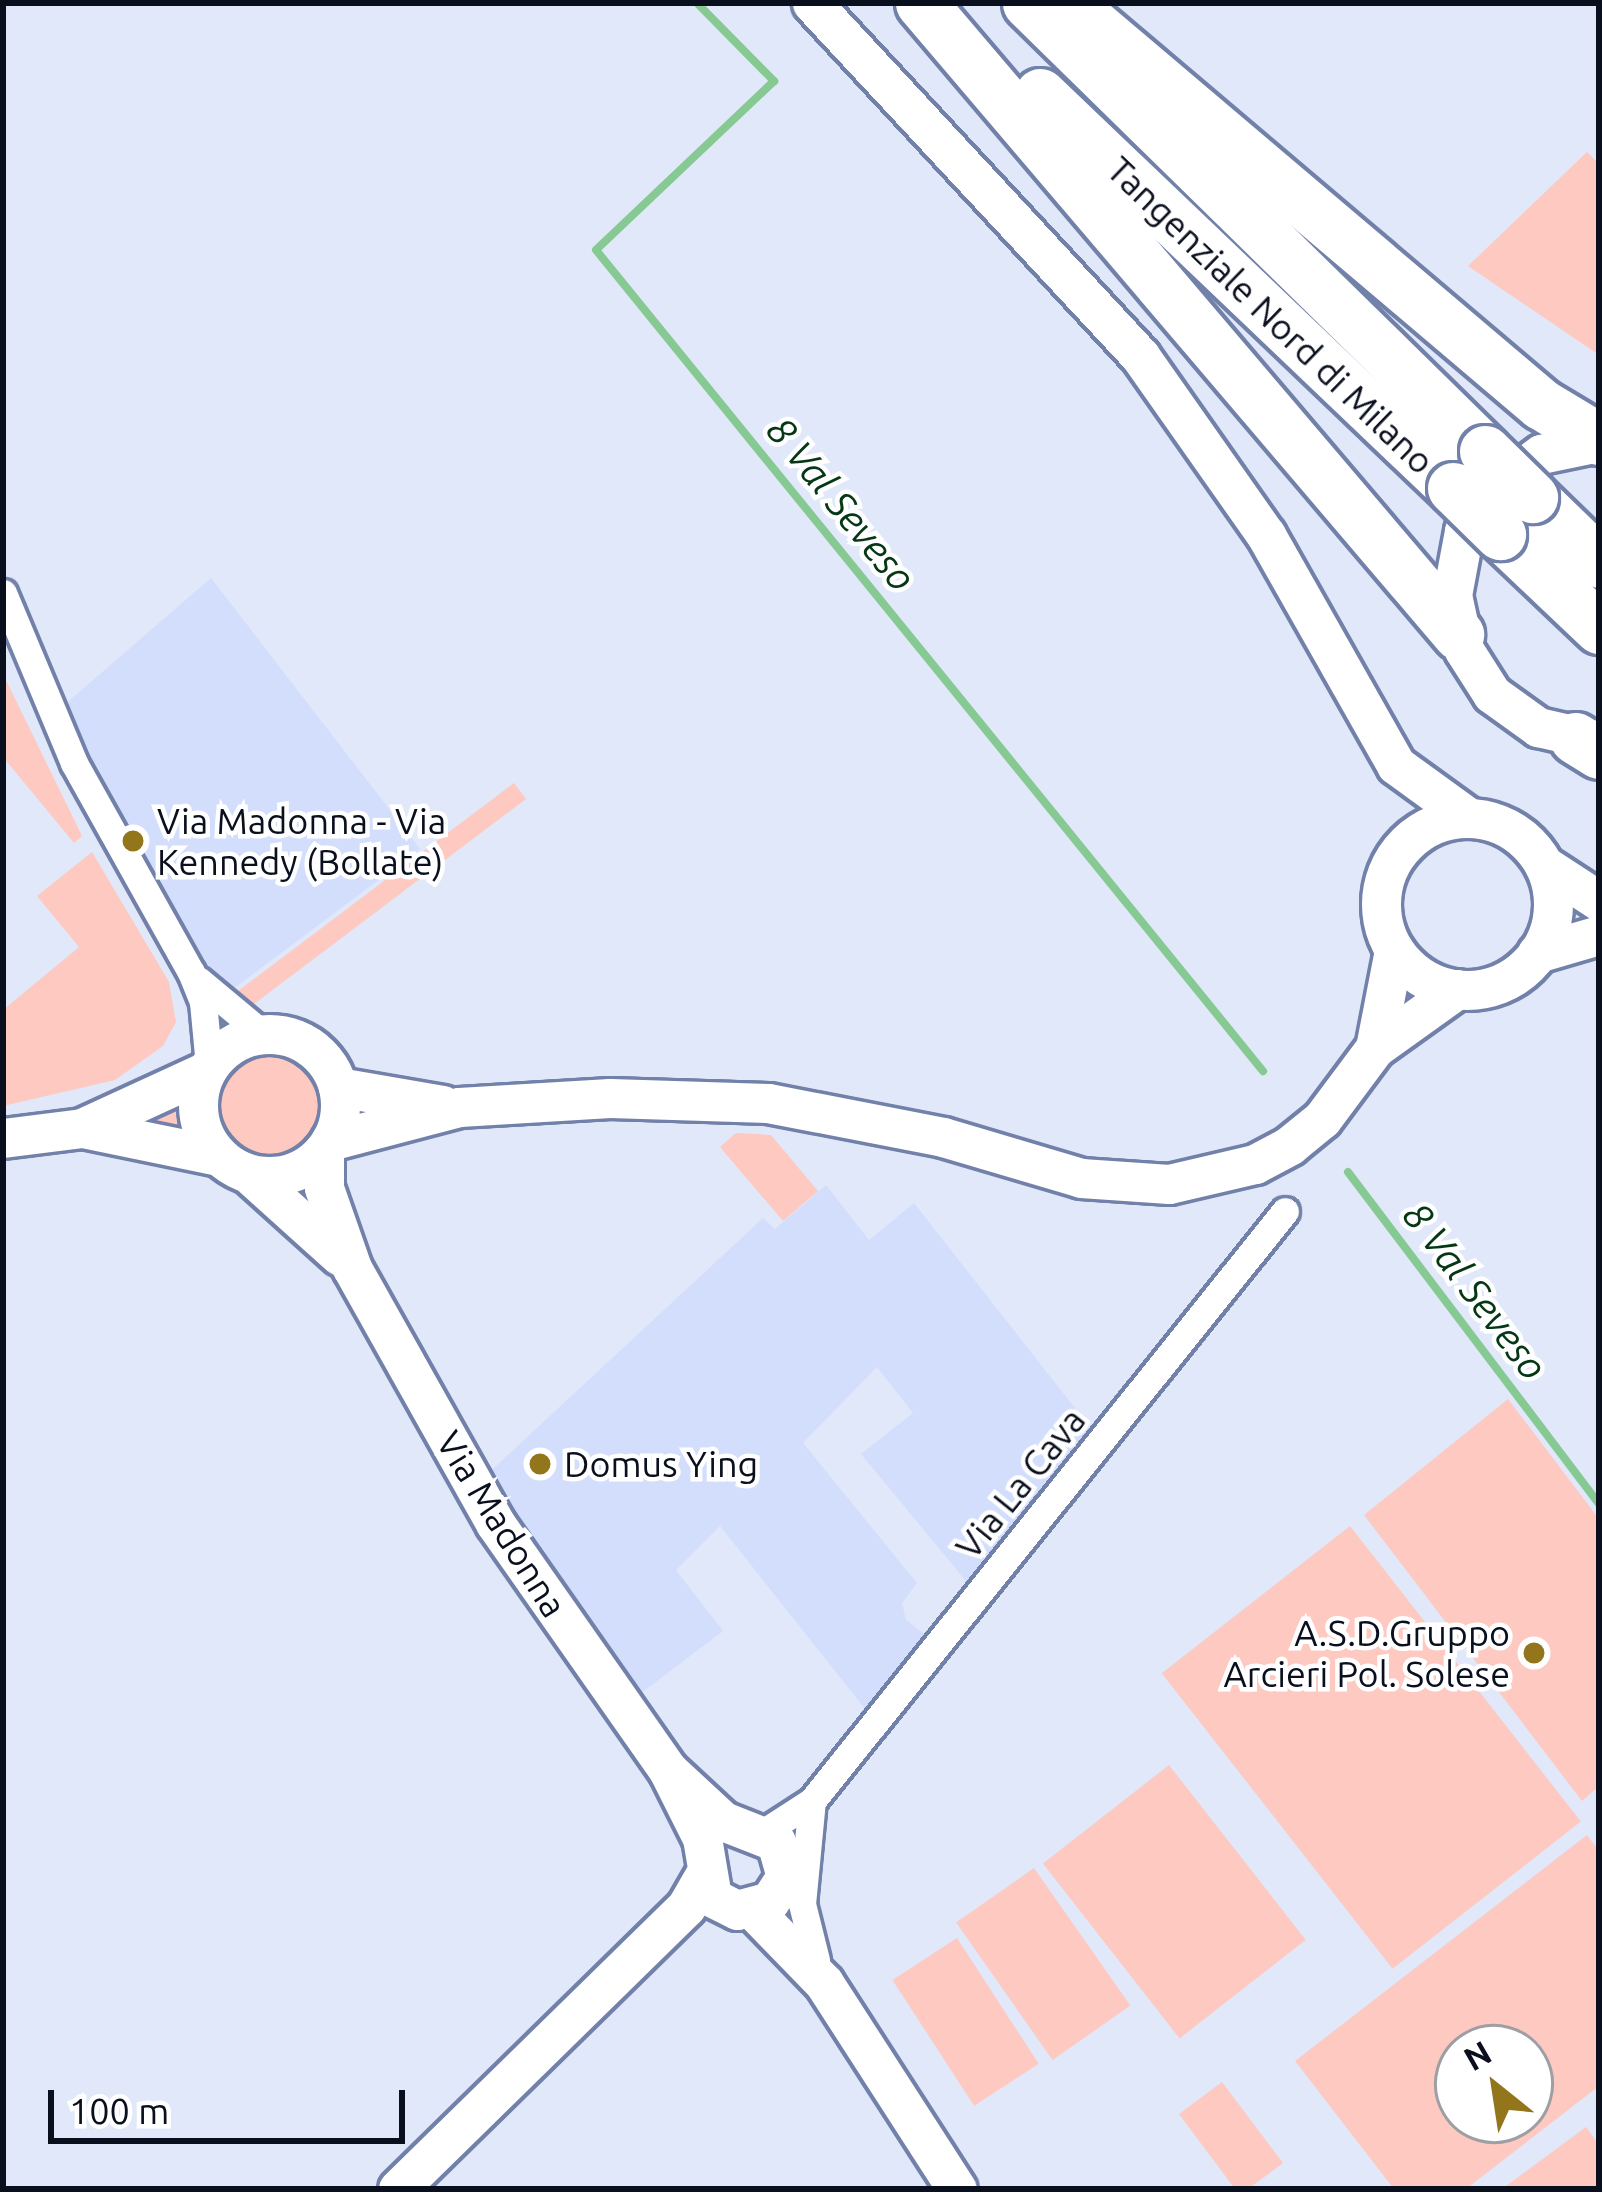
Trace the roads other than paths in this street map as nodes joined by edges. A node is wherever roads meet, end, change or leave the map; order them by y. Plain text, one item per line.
1 (812, 3) edge
2 (921, 3) edge
3 (944, 3) edge
4 (1028, 3) edge
5 (1068, 3) edge
6 (1599, 440) edge
7 (1469, 469) junction
8 (1516, 515) junction
9 (1599, 562) edge
10 (3, 593) edge
11 (1599, 628) edge
12 (1458, 634) junction
13 (1591, 744) edge
14 (1396, 765) junction
15 (1469, 818) junction
16 (1399, 851) junction
17 (1544, 865) junction
18 (1599, 901) edge
19 (1599, 935) edge
20 (1394, 950) junction
21 (1537, 953) junction
22 (191, 972) junction
23 (1456, 989) junction
24 (263, 1034) junction
25 (1375, 1048) junction
26 (208, 1068) junction
27 (338, 1087) junction
28 (459, 1107) junction
29 (82, 1128) junction
30 (3, 1138) edge
31 (327, 1146) junction
32 (234, 1165) junction
33 (1285, 1211) dead end
34 (352, 1268) junction
35 (673, 1780) junction
36 (812, 1801) junction
37 (760, 1836) junction
38 (704, 1866) junction
39 (757, 1904) junction
40 (652, 1940) junction
41 (820, 1971) junction
42 (585, 2009) junction
43 (398, 2189) edge
44 (957, 2189) edge

1 - 14 street
2 - 12 highway
3 - 7 highway, Tangenziale Nord di Milano
4 - 7 highway, Tangenziale Nord di Milano
5 - 6 highway
6 - 12 street
7 - 8 highway, Tangenziale Nord di Milano, bridge
8 - 9 highway, Tangenziale Nord di Milano
8 - 11 highway, Tangenziale Nord di Milano
10 - 22 street
12 - 13 street
14 - 15 street
14 - 16 street
15 - 16 street
15 - 17 street
16 - 20 street
17 - 18 street
17 - 21 street
19 - 21 street
20 - 23 street
20 - 25 street
21 - 23 street
22 - 24 street
22 - 26 street
23 - 25 street
24 - 26 street
24 - 27 street
25 - 28 street
26 - 29 street
26 - 32 street
27 - 28 street
27 - 31 street
28 - 31 street
29 - 30 street
29 - 32 street
31 - 32 street
31 - 34 street, Via Madonna
32 - 34 street, Via Madonna
33 - 36 street, Via La Cava
34 - 35 street, Via Madonna
35 - 37 street
35 - 38 street
35 - 40 street
36 - 37 street, Via La Cava
36 - 41 street
37 - 38 street
37 - 39 street
38 - 39 street
38 - 40 street
39 - 41 street
39 - 42 street
40 - 42 street
41 - 44 street
42 - 43 street

